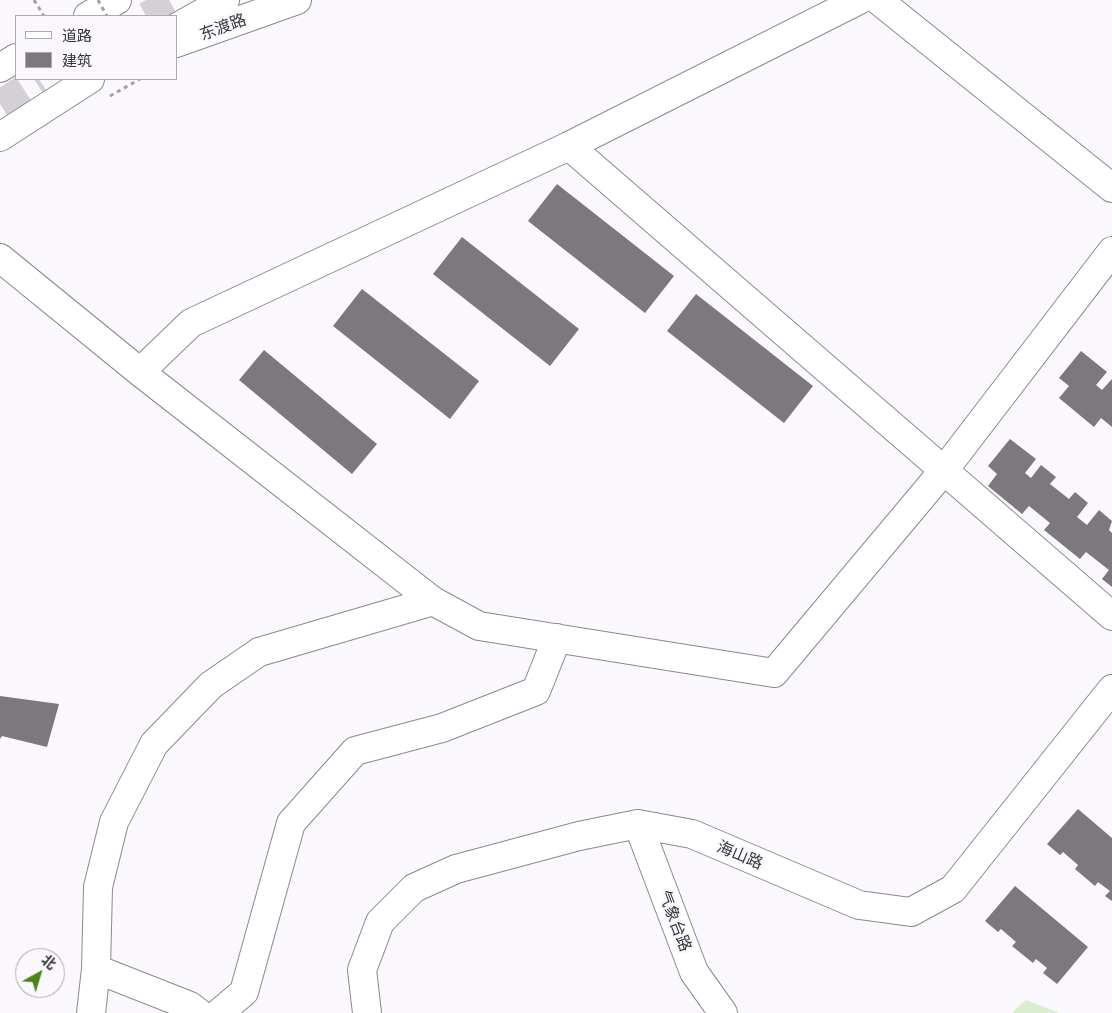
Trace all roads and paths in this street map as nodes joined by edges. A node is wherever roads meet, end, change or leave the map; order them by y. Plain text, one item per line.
1 (34, 0) edge
2 (98, 0) edge
3 (117, 0) edge
4 (225, 0) edge
5 (297, 0) edge
6 (859, 0) edge
7 (878, 0) edge
8 (43, 15) edge
9 (90, 15) edge
10 (106, 15) edge
11 (178, 27) edge
12 (178, 42) edge
13 (15, 59) edge
14 (0, 68) edge
15 (136, 80) edge
16 (96, 90) edge
17 (0, 137) edge
18 (569, 146) junction
19 (1112, 188) edge
20 (1112, 252) edge
21 (0, 258) edge
22 (140, 372) junction
23 (944, 469) junction
24 (433, 601) junction
25 (1112, 616) edge
26 (557, 638) junction
27 (1112, 690) edge
28 (638, 824) junction
29 (96, 969) junction
30 (91, 1013) edge
31 (198, 1013) edge
32 (219, 1013) edge
33 (366, 1013) edge
34 (722, 1013) edge

1 - 8 path
2 - 10 path, bridge
3 - 9 street
4 - 11 street
5 - 12 street, 东渡路
6 - 18 street
7 - 19 street
13 - 14 street
15 - 16 path
16 - 17 street
18 - 22 street
18 - 23 street
20 - 23 street
21 - 22 street
22 - 24 street
23 - 25 street
23 - 26 street
24 - 26 street
24 - 29 street
26 - 32 street
27 - 28 street, 海山路
28 - 33 street, 海山路
28 - 34 street, 气象台路
29 - 30 street
29 - 31 street

